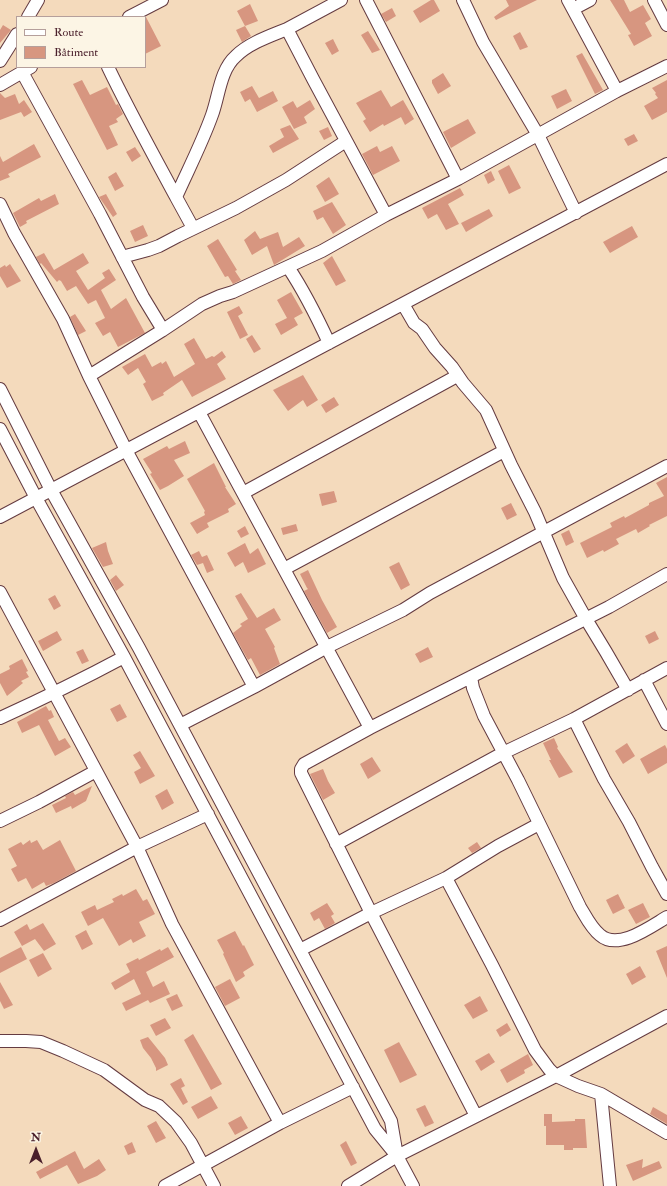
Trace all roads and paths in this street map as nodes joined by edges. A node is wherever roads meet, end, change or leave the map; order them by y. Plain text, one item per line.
1 (38, 0) edge
2 (162, 0) edge
3 (341, 0) edge
4 (366, 0) edge
5 (463, 0) edge
6 (590, 0) edge
7 (654, 0) edge
8 (571, 5) edge
9 (29, 16) edge
10 (131, 16) edge
11 (667, 25) edge
12 (287, 29) junction
13 (16, 36) edge
14 (0, 61) edge
15 (667, 66) edge
16 (108, 68) edge
17 (26, 69) edge
18 (0, 85) edge
19 (617, 92) junction
20 (538, 135) junction
21 (346, 140) junction
22 (667, 164) edge
23 (458, 179) junction
24 (176, 197) junction
25 (0, 204) edge
26 (576, 213) junction
27 (386, 215) junction
28 (193, 228) junction
29 (122, 257) junction
30 (288, 267) junction
31 (403, 304) junction
32 (163, 330) junction
33 (329, 343) junction
34 (89, 376) junction
35 (457, 376) junction
36 (0, 389) edge
37 (199, 412) junction
38 (0, 428) edge
39 (126, 450) junction
40 (504, 451) junction
41 (667, 466) edge
42 (51, 490) junction
43 (243, 492) junction
44 (36, 498) junction
45 (0, 517) edge
46 (543, 533) junction
47 (284, 569) junction
48 (667, 574) edge
49 (0, 592) edge
50 (5, 615) edge
51 (586, 619) junction
52 (326, 647) junction
53 (124, 657) junction
54 (667, 668) edge
55 (472, 677) junction
56 (644, 680) junction
57 (254, 687) junction
58 (628, 690) junction
59 (54, 693) junction
60 (0, 718) edge
61 (574, 719) junction
62 (667, 724) edge
63 (180, 725) junction
64 (370, 728) junction
65 (503, 753) junction
66 (96, 772) junction
67 (208, 814) junction
68 (0, 821) edge
69 (539, 824) junction
70 (336, 844) junction
71 (136, 847) junction
72 (446, 878) junction
73 (667, 894) edge
74 (371, 913) junction
75 (667, 917) edge
76 (0, 920) edge
77 (300, 950) junction
78 (667, 1016) edge
79 (0, 1041) edge
80 (556, 1076) junction
81 (353, 1087) junction
82 (601, 1094) junction
83 (476, 1116) junction
84 (280, 1123) junction
85 (667, 1133) edge
86 (397, 1156) junction
87 (203, 1165) junction
88 (165, 1186) edge
89 (214, 1186) edge
90 (348, 1186) edge
91 (413, 1186) edge
92 (610, 1186) edge

1 - 9 street
2 - 10 street
3 - 12 street
4 - 23 street
5 - 20 street
6 - 8 street
7 - 11 street
8 - 19 street
12 - 21 street
12 - 24 street
13 - 14 street
15 - 19 street
16 - 24 street
17 - 18 street
17 - 29 street
19 - 20 street
20 - 23 street
20 - 26 street
21 - 27 street
21 - 28 street
22 - 26 street
23 - 27 street
24 - 28 street
25 - 34 street
26 - 31 street
27 - 30 street
28 - 29 street
29 - 32 street
30 - 32 street
30 - 33 street
31 - 33 street
31 - 35 street
32 - 34 street
33 - 37 street
34 - 39 street
35 - 40 street
35 - 43 street
36 - 42 street
37 - 39 street
37 - 43 street
38 - 44 street
39 - 42 street
39 - 57 street
40 - 46 street
40 - 47 street
41 - 46 street
42 - 44 street
42 - 63 street
43 - 47 street
44 - 45 street
44 - 53 street
46 - 51 street
46 - 52 street
47 - 52 street
48 - 51 street
49 - 50 street
50 - 59 street
51 - 55 street
51 - 58 street
52 - 57 street
52 - 64 street
53 - 59 street
53 - 67 street
54 - 56 street
55 - 64 street
55 - 65 street
56 - 58 street
56 - 62 street
57 - 63 street
58 - 61 street
59 - 60 street
59 - 66 street
61 - 65 street
61 - 73 street
63 - 77 street
64 - 70 street
65 - 69 street
65 - 70 street
66 - 68 street
66 - 71 street
67 - 71 street
67 - 81 street
69 - 72 street
69 - 75 street
70 - 74 street
71 - 76 street
71 - 84 street
72 - 74 street
72 - 80 street
74 - 77 street
74 - 83 street
77 - 86 street
78 - 80 street
79 - 87 street
80 - 82 street
80 - 83 street
81 - 84 street
81 - 86 street
82 - 85 street
82 - 92 street
83 - 86 street
84 - 87 street
86 - 90 street
86 - 91 street
87 - 88 street
87 - 89 street

